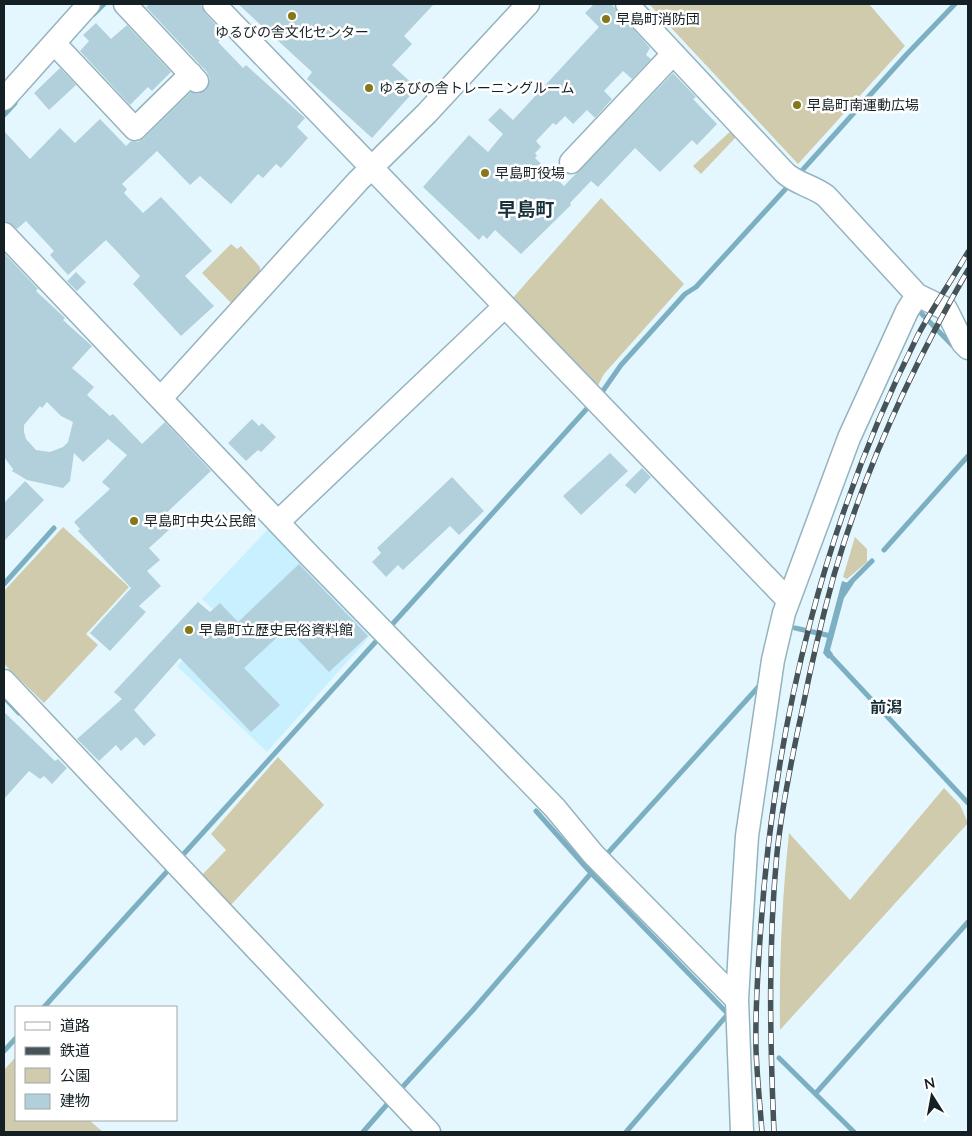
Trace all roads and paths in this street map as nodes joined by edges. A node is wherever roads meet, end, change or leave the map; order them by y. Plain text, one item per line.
1 (89, 4) edge
2 (125, 4) edge
3 (214, 4) edge
4 (528, 4) edge
5 (628, 4) edge
6 (59, 48) junction
7 (673, 54) junction
8 (4, 99) edge
9 (571, 162) dead end
10 (372, 167) junction
11 (4, 234) edge
12 (912, 302) junction
13 (505, 306) junction
14 (968, 348) edge
15 (161, 398) junction
16 (278, 522) junction
17 (786, 606) junction
18 (4, 681) edge
19 (737, 1000) junction
20 (429, 1132) edge
21 (742, 1132) edge

1 - 6 street
2 - 6 street
3 - 10 street
4 - 10 street
5 - 7 street
6 - 8 street
7 - 9 street
7 - 12 street
10 - 13 street
10 - 15 street
11 - 15 street
12 - 14 street
12 - 17 street
13 - 16 street
13 - 17 street
15 - 16 street
16 - 19 street
17 - 19 street
18 - 20 street
19 - 21 street

